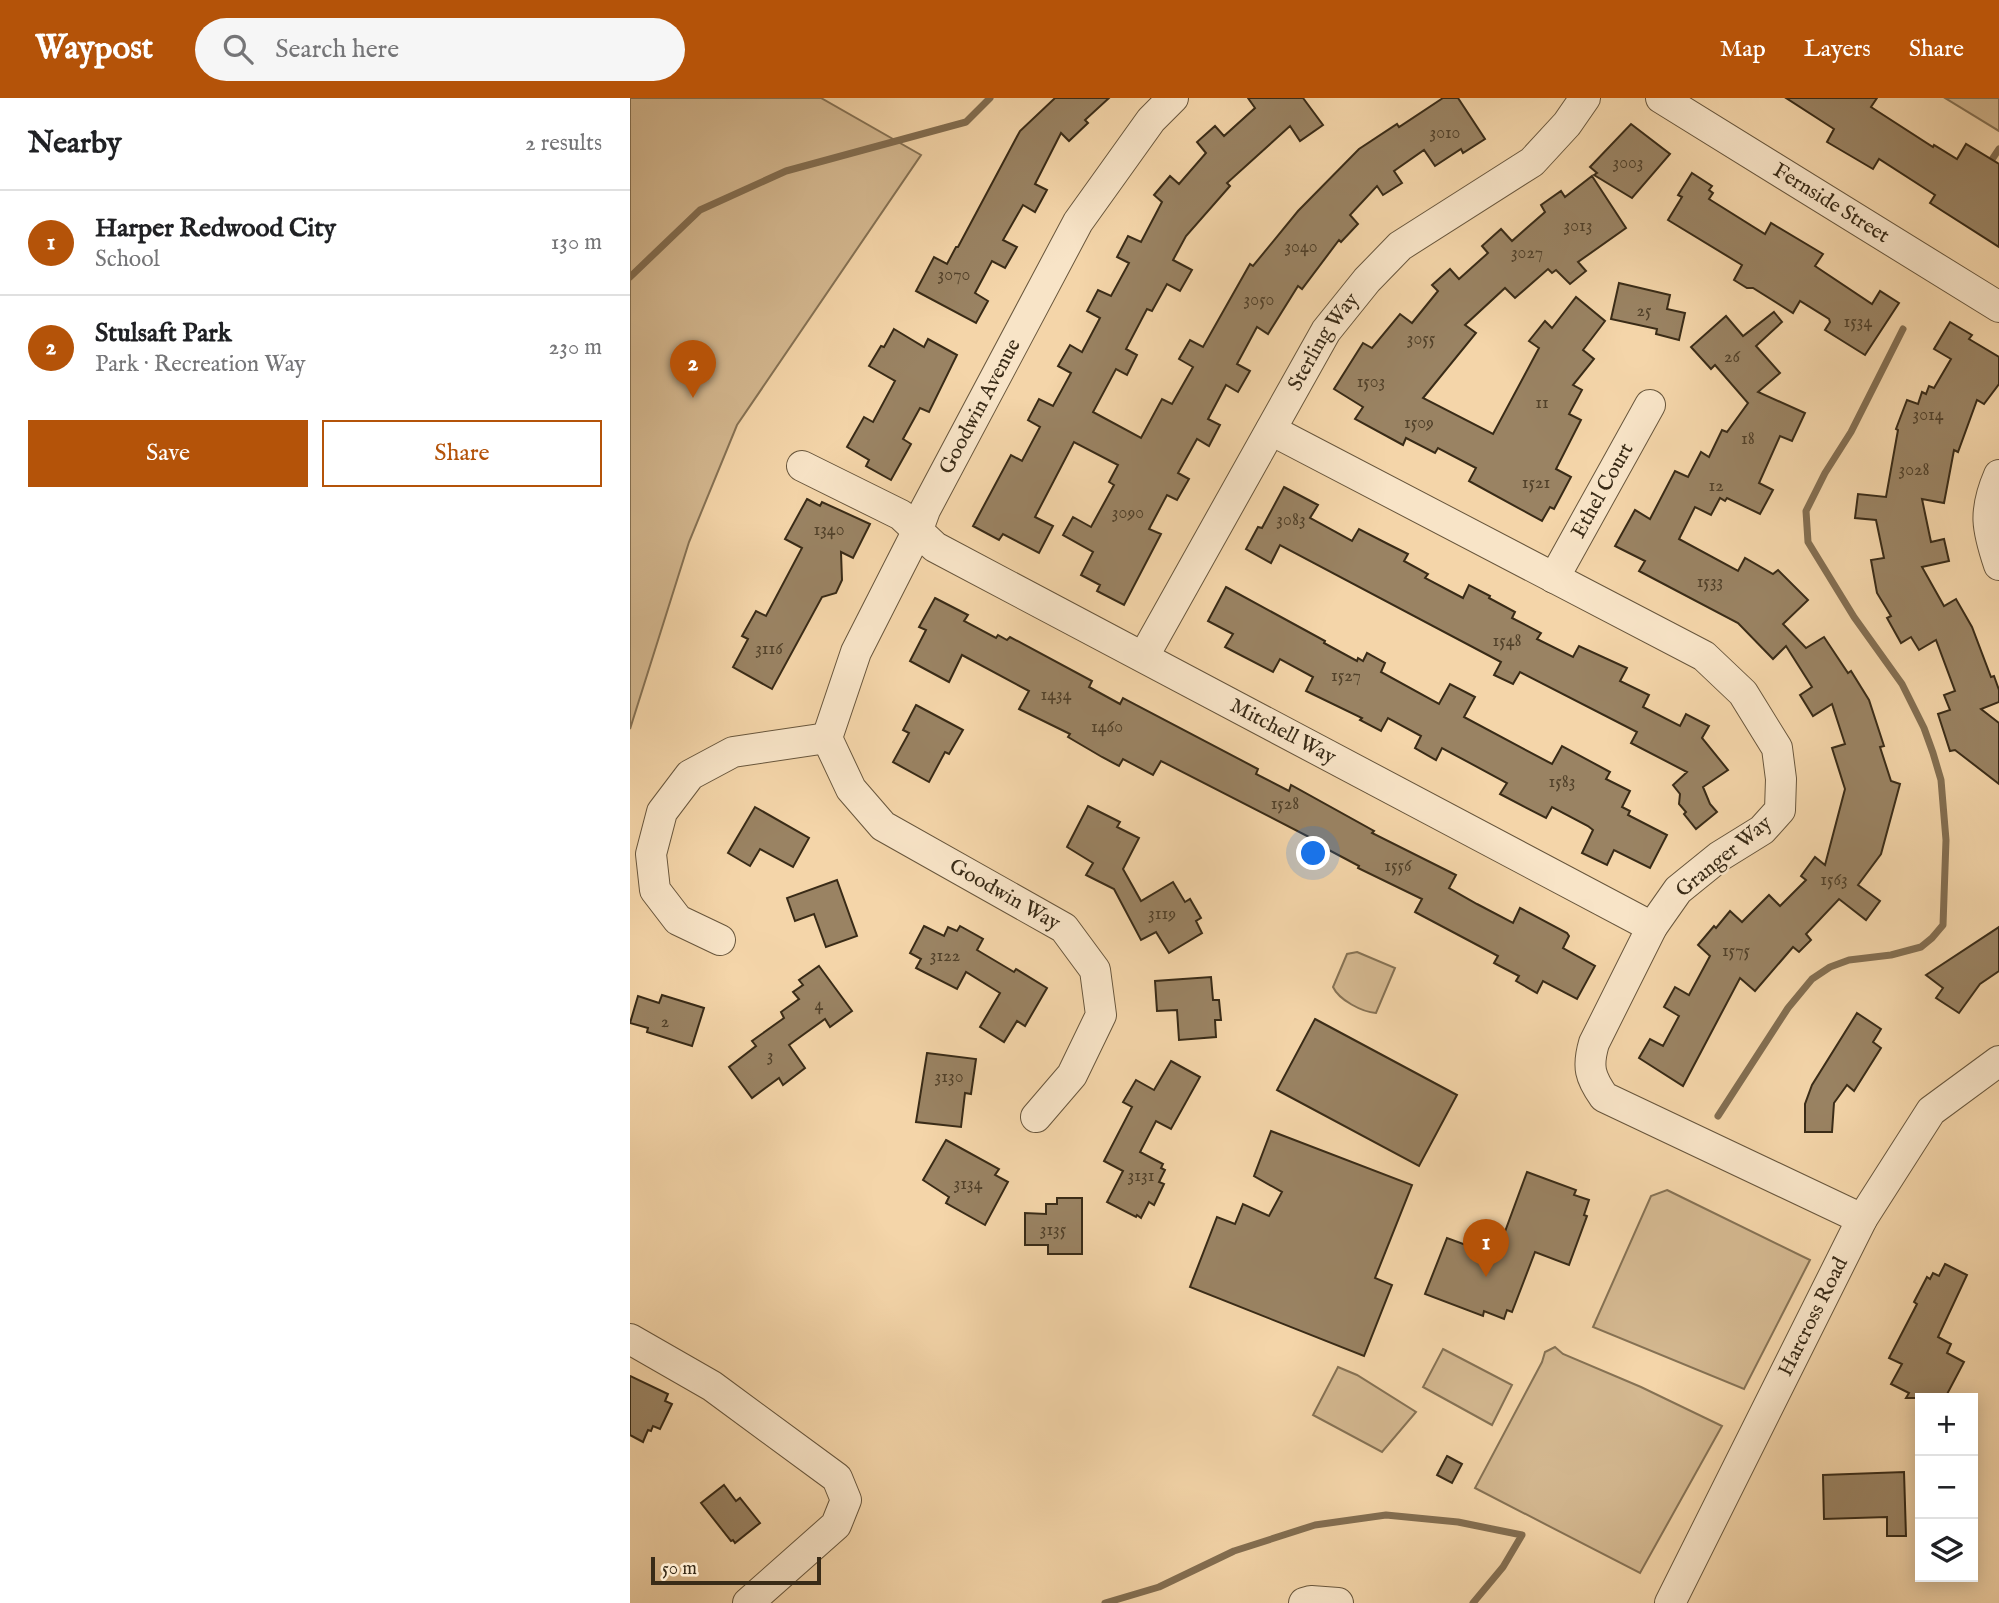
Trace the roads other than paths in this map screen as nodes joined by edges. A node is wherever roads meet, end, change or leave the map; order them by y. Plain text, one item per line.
1 (1173, 98) edge
2 (1585, 98) edge
3 (1661, 98) edge
4 (1999, 307) edge
5 (1650, 405) dead end
6 (1270, 430) junction
7 (802, 466) dead end
8 (1999, 475) edge
9 (917, 532) junction
10 (1999, 565) edge
11 (1554, 578) junction
12 (1144, 656) junction
13 (827, 738) junction
14 (1653, 928) junction
15 (720, 940) dead end
16 (1999, 1061) edge
17 (1036, 1117) dead end
18 (1862, 1219) junction
19 (630, 1339) edge
20 (748, 1603) edge
21 (1304, 1603) edge
22 (1338, 1603) edge
23 (1670, 1603) edge

1 - 9 street, Goodwin Avenue
2 - 6 street, Sterling Way
3 - 4 street, Fernside Street
5 - 11 street, Ethel Court
6 - 11 street, Granger Way
6 - 12 street, Sterling Way
7 - 9 street, Mitchell Way
8 - 10 street
9 - 12 street, Mitchell Way
9 - 13 street, Goodwin Avenue
11 - 14 street, Granger Way
12 - 14 street, Mitchell Way
13 - 15 street
13 - 17 street, Goodwin Way
14 - 18 street, Granger Way
16 - 18 street, Harcross Road
18 - 23 street, Harcross Road
19 - 20 street
21 - 22 street

